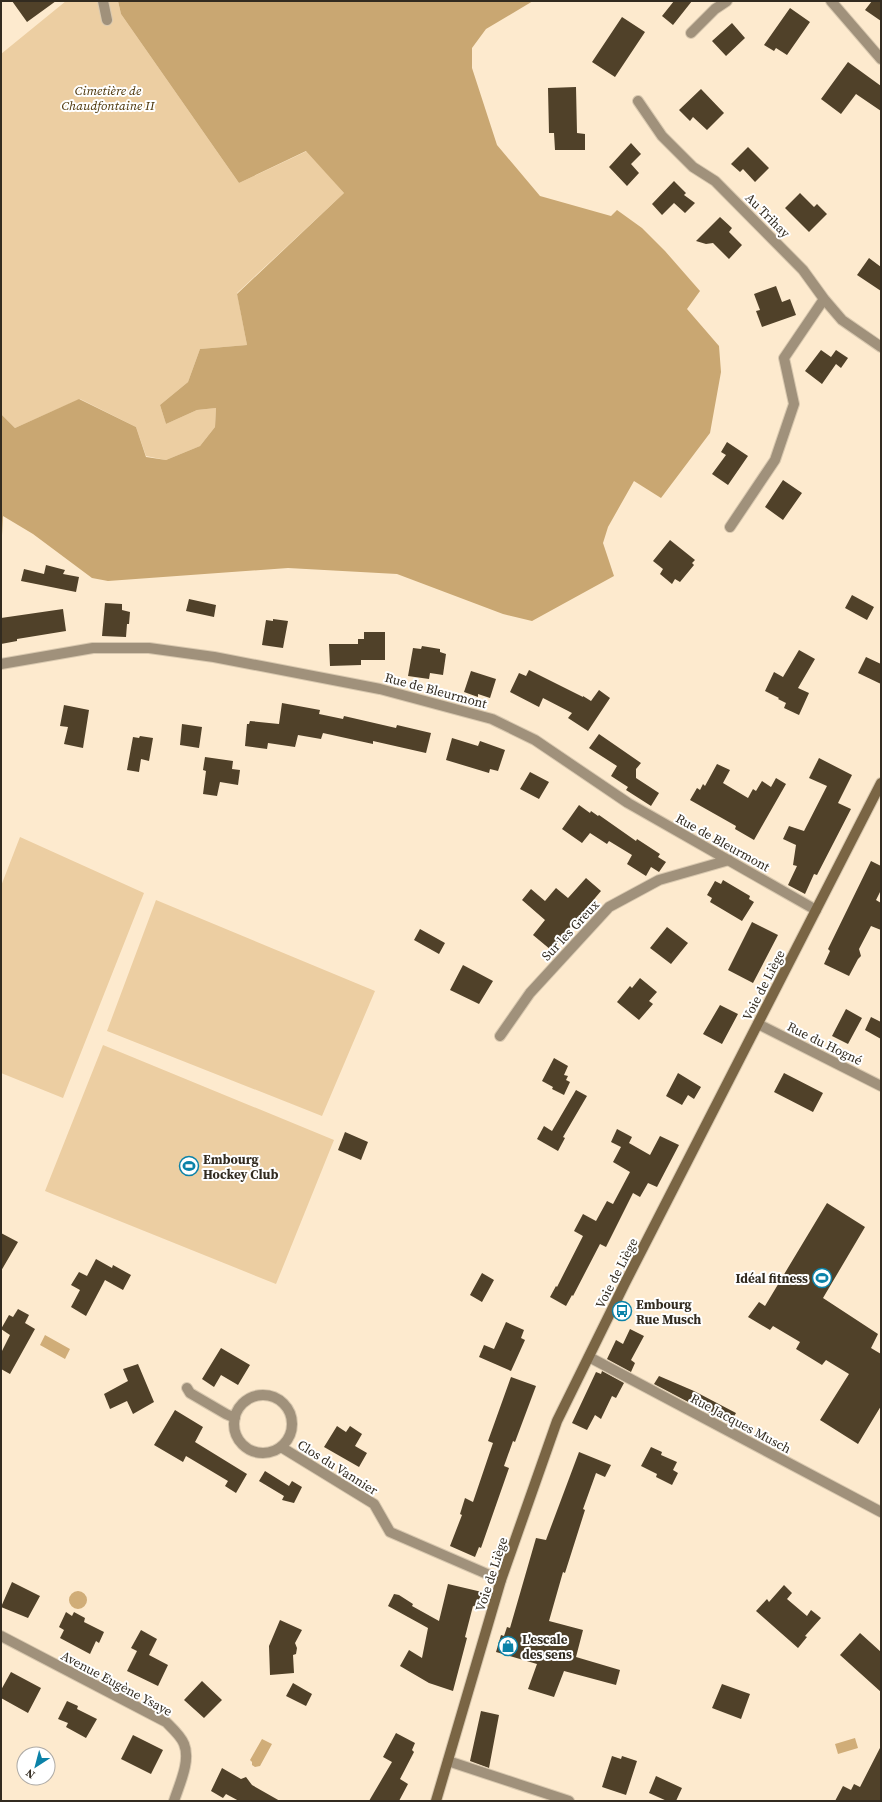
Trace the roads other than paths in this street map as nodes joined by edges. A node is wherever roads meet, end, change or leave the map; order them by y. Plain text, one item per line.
1 (103, 1) edge
2 (727, 1) edge
3 (831, 1) edge
4 (107, 20) dead end
5 (691, 33) dead end
6 (881, 59) edge
7 (638, 101) dead end
8 (824, 300) junction
9 (881, 347) edge
10 (730, 527) dead end
11 (1, 664) edge
12 (881, 783) edge
13 (729, 860) junction
14 (816, 910) junction
15 (758, 1024) junction
16 (500, 1036) dead end
17 (881, 1086) edge
18 (589, 1357) junction
19 (187, 1388) dead end
20 (235, 1418) junction
21 (281, 1447) junction
22 (881, 1512) edge
23 (501, 1580) junction
24 (1, 1636) edge
25 (448, 1761) junction
26 (174, 1801) edge
27 (436, 1801) edge
28 (569, 1801) edge

1 - 4 street
2 - 5 street
3 - 6 street
7 - 8 street, Au Trihay
8 - 9 street, Au Trihay
8 - 10 street
11 - 13 street, Rue de Bleurmont
12 - 14 street, Voie de Liège
13 - 14 street, Rue de Bleurmont
13 - 16 street, Sur les Greux
14 - 15 street, Voie de Liège
15 - 17 street, Rue du Hogné
15 - 18 street, Voie de Liège
18 - 22 street, Rue Jacques Musch
18 - 23 street, Voie de Liège
19 - 20 street
20 - 21 street, Clos du Vannier
20 - 21 street, Clos du Vannier
21 - 23 street, Clos du Vannier
23 - 25 street, Voie de Liège
24 - 26 street, Avenue Eugène Ysaye
25 - 27 street, Voie de Liège
25 - 28 street

